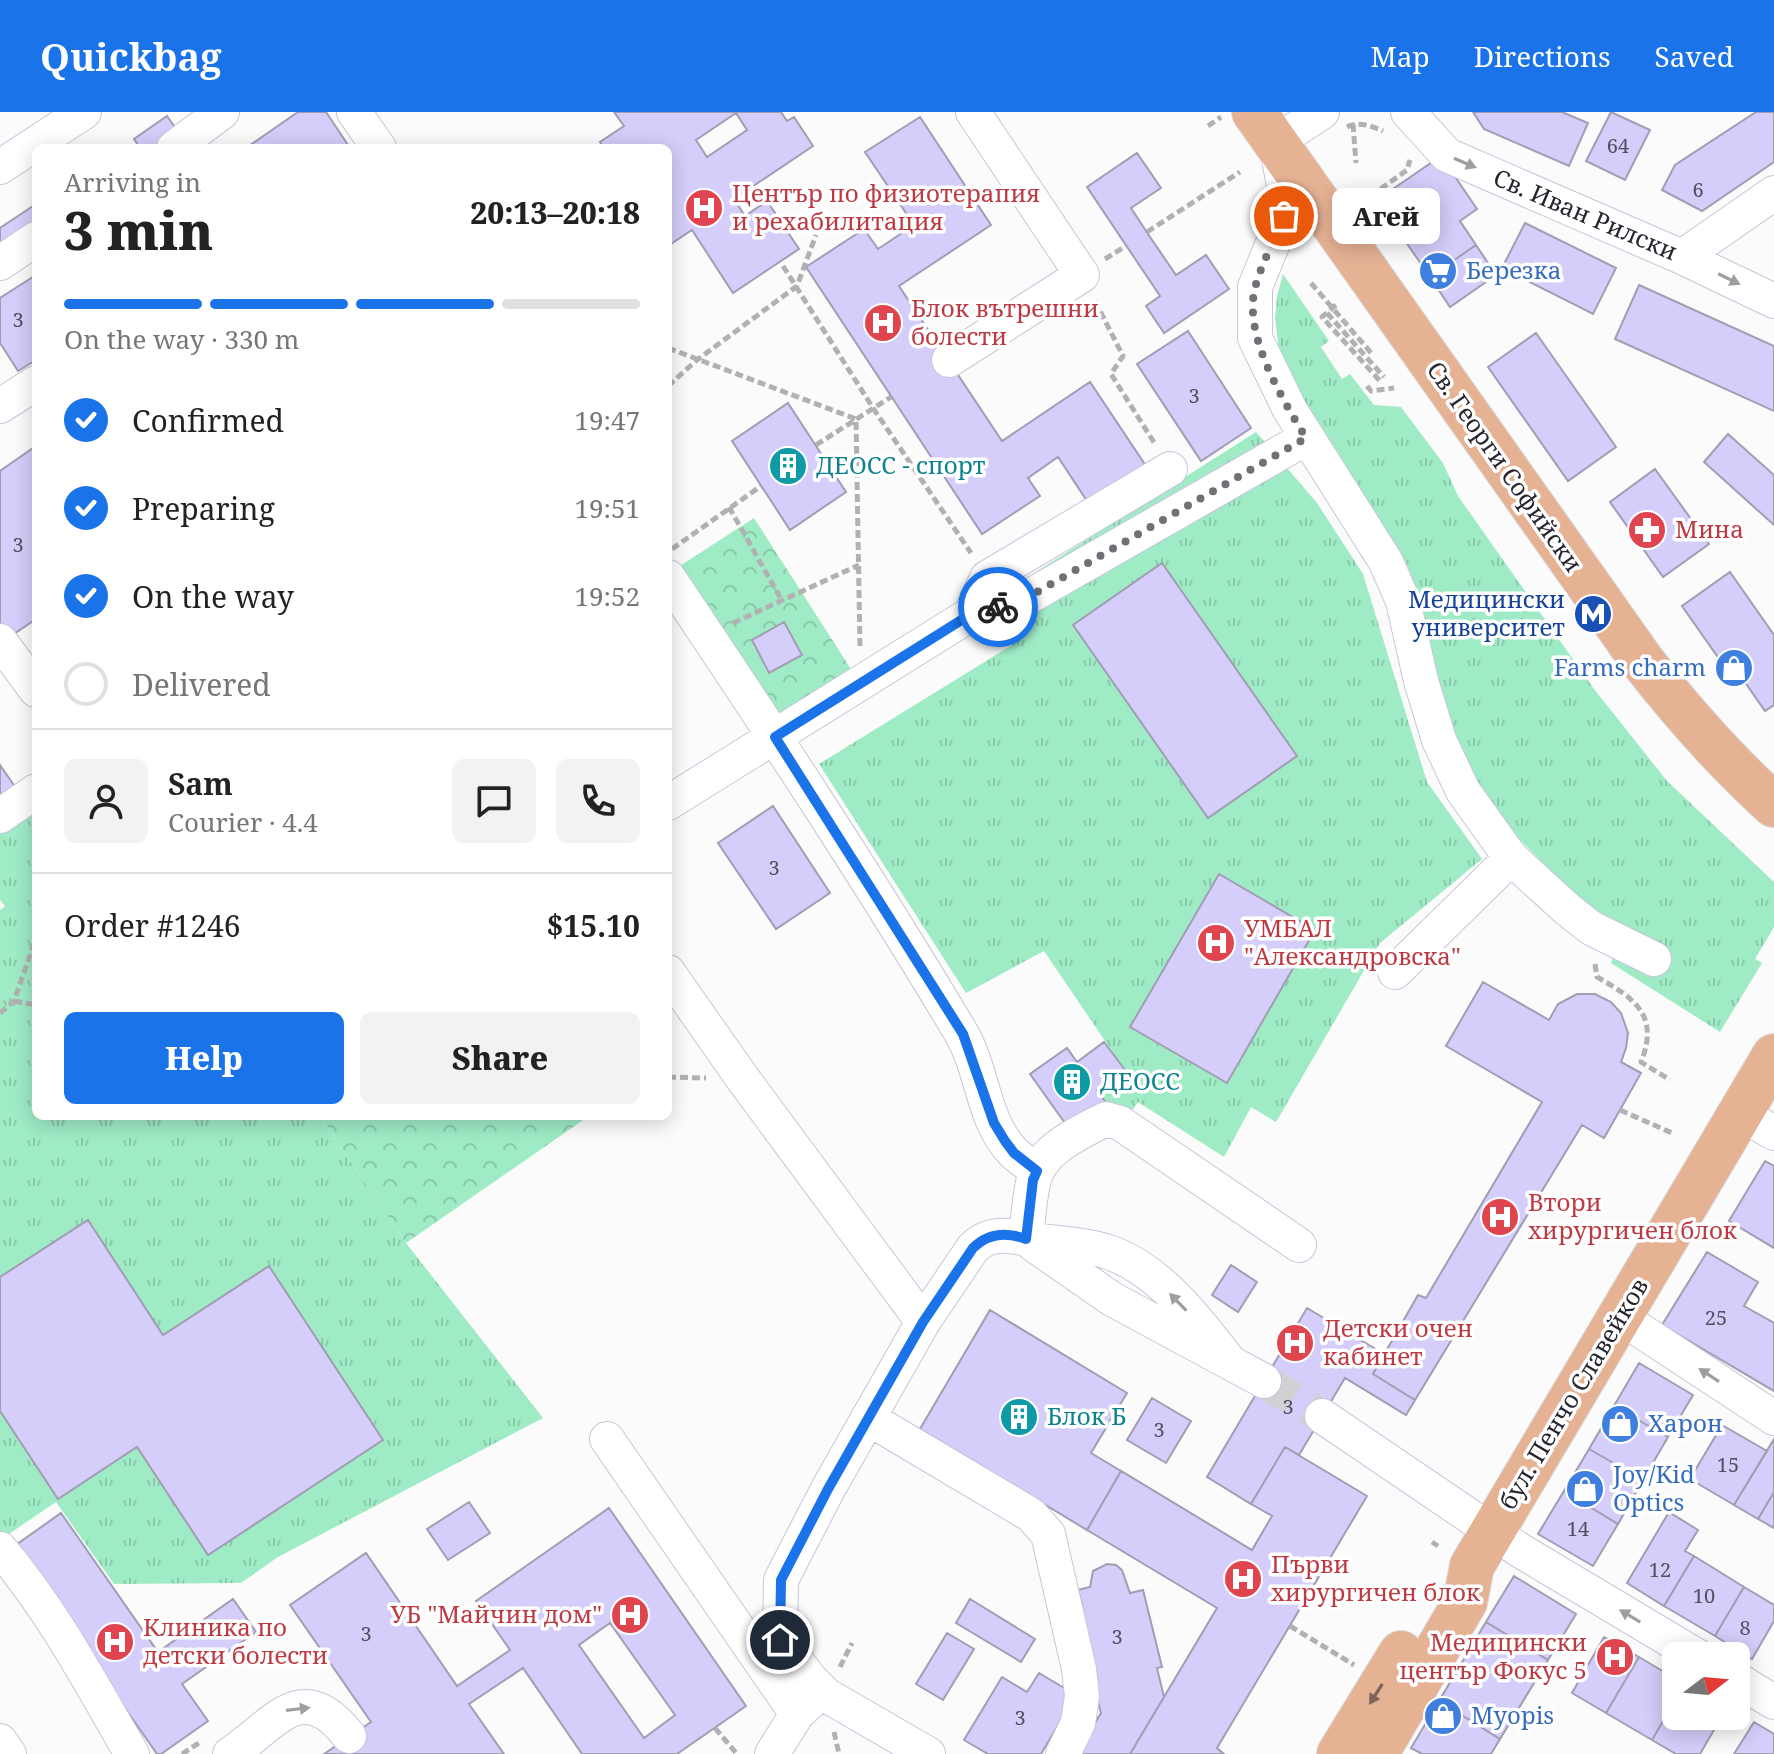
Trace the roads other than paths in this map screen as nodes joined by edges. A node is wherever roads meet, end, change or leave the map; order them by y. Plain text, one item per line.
1 (84, 112) edge
2 (222, 112) edge
3 (354, 112) edge
4 (973, 112) edge
5 (1339, 122) edge
6 (1252, 123) edge
7 (1400, 123) edge
8 (35, 144) edge
9 (179, 144) edge
10 (376, 144) edge
11 (32, 146) edge
12 (0, 167) edge
13 (1774, 193) edge
14 (32, 242) edge
15 (1682, 257) junction
16 (0, 263) edge
17 (1774, 301) edge
18 (949, 360) dead end
19 (32, 386) edge
20 (0, 406) edge
21 (1306, 438) junction
22 (1170, 469) road end
23 (672, 583) edge
24 (971, 614) junction
25 (16, 645) edge
26 (32, 681) edge
27 (775, 737) junction
28 (32, 794) edge
29 (672, 801) edge
30 (1774, 805) edge
31 (0, 816) edge
32 (1511, 858) junction
33 (1654, 959) dead end
34 (1395, 972) dead end
35 (672, 978) edge
36 (1774, 1056) edge
37 (1757, 1123) edge
38 (1037, 1171) junction
39 (1026, 1239) junction
40 (1299, 1245) dead end
41 (1620, 1317) junction
42 (923, 1322) junction
43 (1264, 1381) tunnel mouth
44 (1322, 1416) tunnel mouth
45 (868, 1418) junction
46 (1774, 1418) edge
47 (607, 1439) dead end
48 (1458, 1547) junction
49 (0, 1549) edge
50 (1666, 1642) edge
51 (1750, 1687) edge
52 (821, 1690) junction
53 (1774, 1702) edge
54 (797, 1714) junction
55 (349, 1736) dead end
56 (0, 1741) edge
57 (244, 1750) edge
58 (9, 1754) edge
59 (132, 1754) edge
60 (772, 1754) edge
61 (928, 1754) edge
62 (1063, 1754) edge
63 (1339, 1754) edge
64 (1376, 1754) edge

1 - 8 street
2 - 9 street
3 - 10 street
4 - 18 street
5 - 6 street
6 - 21 street
6 - 30 main road, Св. Георги Софийски
7 -> 15 street, Св. Иван Рилски
11 - 12 street
13 - 15 street
14 - 16 street
15 -> 17 street, Св. Иван Рилски
19 - 20 street
21 - 24 street
21 - 32 street
22 - 24 street
23 - 27 street
24 - 27 street
25 - 26 street
27 - 29 street
27 - 38 street
28 - 31 street
32 - 33 street
32 - 34 street
35 - 42 street
36 - 37 main road, бул. Пенчо Славейков
37 - 41 main road, бул. Пенчо Славейков
38 - 39 street
38 - 40 street
39 - 42 street
39 - 43 street
46 -> 41 street
41 - 48 main road, бул. Пенчо Славейков
42 - 45 street
44 - 48 street
45 - 52 street
45 - 62 street
47 - 54 street
50 -> 48 street
48 -> 63 main road, бул. Пенчо Славейков
48 - 64 main road, бул. Пенчо Славейков
49 - 59 street
51 - 53 street
52 - 54 street
52 - 61 street
54 - 60 street
57 -> 55 street
56 - 58 street

